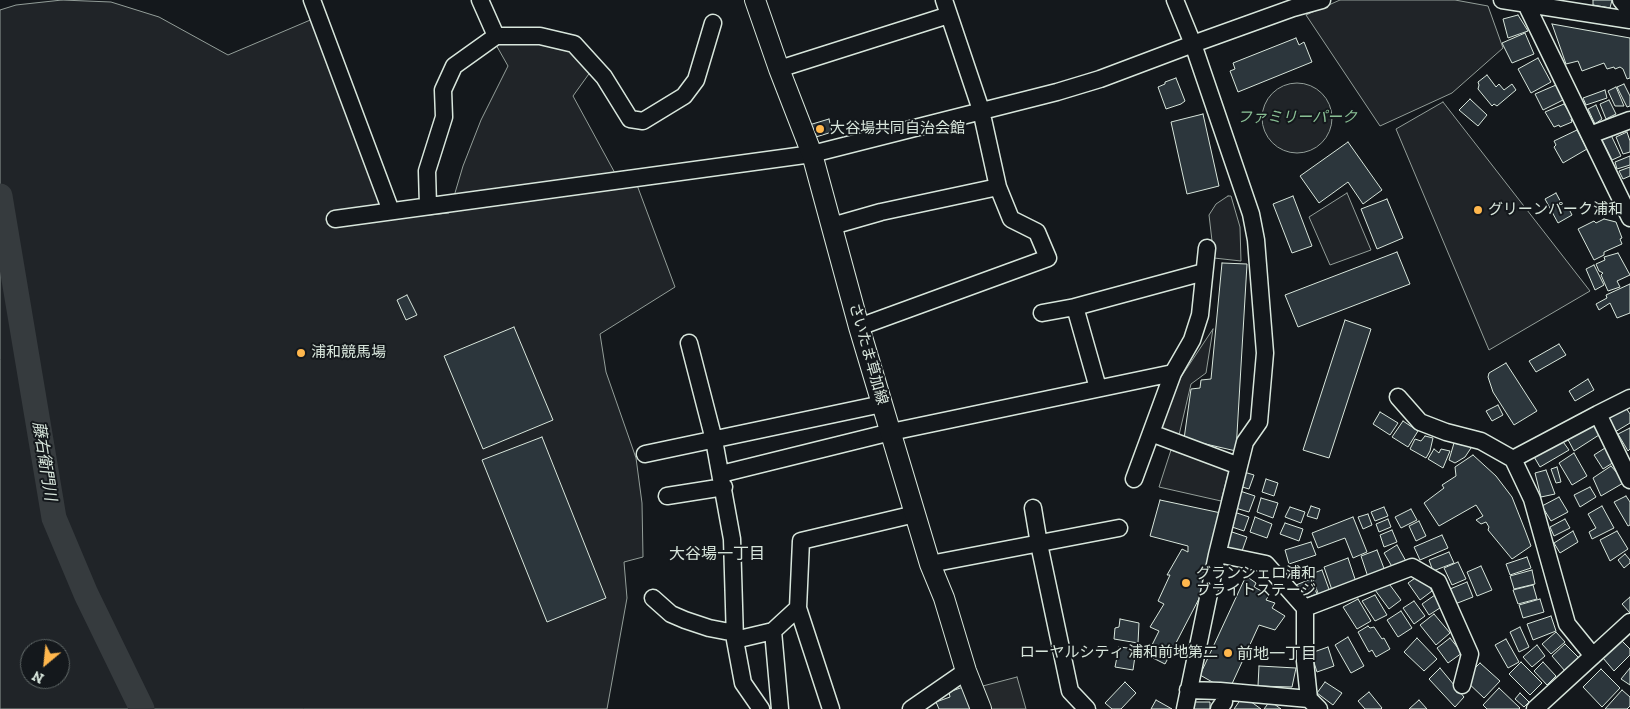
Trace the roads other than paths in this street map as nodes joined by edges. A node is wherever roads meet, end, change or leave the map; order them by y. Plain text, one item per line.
1 (312, 0) edge
2 (480, 0) edge
3 (755, 0) edge
4 (1175, 0) edge
5 (1322, 0) edge
6 (1502, 0) edge
7 (1621, 0) edge
8 (1525, 2) edge
9 (1290, 4) edge
10 (946, 7) edge
11 (1630, 11) edge
12 (1630, 20) edge
13 (713, 22) dead end
14 (496, 36) junction
15 (1193, 44) junction
16 (779, 69) junction
17 (981, 110) junction
18 (1630, 120) edge
19 (1590, 135) junction
20 (812, 154) junction
21 (998, 187) junction
22 (428, 206) junction
23 (391, 211) junction
24 (1630, 218) edge
25 (334, 219) dead end
26 (832, 226) junction
27 (1207, 248) dead end
28 (1204, 272) junction
29 (1075, 307) junction
30 (1042, 313) dead end
31 (859, 327) junction
32 (689, 343) dead end
33 (1173, 373) junction
34 (1098, 388) junction
35 (1398, 397) dead end
36 (1630, 398) edge
37 (882, 404) junction
38 (1598, 414) junction
39 (892, 432) junction
40 (1151, 434) junction
41 (714, 440) junction
42 (644, 454) dead end
43 (1513, 459) junction
44 (1239, 466) junction
45 (1134, 479) dead end
46 (722, 480) junction
47 (1630, 480) edge
48 (668, 496) dead end
49 (1034, 508) dead end
50 (915, 514) junction
51 (1119, 528) dead end
52 (1039, 544) junction
53 (1218, 555) junction
54 (930, 564) junction
55 (653, 598) dead end
56 (798, 608) junction
57 (1305, 608) junction
58 (1630, 622) edge
59 (773, 631) junction
60 (735, 637) junction
61 (1593, 656) junction
62 (966, 671) junction
63 (1462, 685) dead end
64 (1188, 690) junction
65 (1314, 704) edge
66 (761, 709) edge
67 (780, 709) edge
68 (831, 709) edge
69 (911, 709) edge
70 (981, 709) edge
71 (1087, 709) edge
72 (1185, 709) edge
73 (1535, 709) edge

1 - 23 street
2 - 14 street
3 - 16 main road, さいたま草加線
4 - 15 street
5 - 9 street
6 - 8 street
7 - 11 street
8 - 12 street
8 - 19 street
9 - 15 street
10 - 16 street
10 - 17 street
13 - 14 street
14 - 22 street
15 - 17 street
15 - 44 street
16 - 20 main road, さいたま草加線
17 - 20 street
17 - 21 street
18 - 19 street
19 - 24 street
20 - 22 street
20 - 26 main road, さいたま草加線
21 - 26 street
21 - 31 street
22 - 23 street
23 - 25 street
26 - 31 main road, さいたま草加線
27 - 28 street
28 - 29 street
28 - 33 street
29 - 30 street
29 - 34 street
31 - 37 main road, さいたま草加線
32 - 41 street
33 - 34 street
33 - 40 street
34 - 39 street
35 - 43 street
36 - 38 street
37 - 39 main road, さいたま草加線
37 - 41 street
38 - 43 street
38 - 47 street
39 - 46 street
39 - 50 main road, さいたま草加線
40 - 44 street
40 - 45 street
41 - 42 street
41 - 46 street
43 - 61 street
44 - 53 street
46 - 48 street
46 - 60 street
49 - 52 street
50 - 54 main road, さいたま草加線
50 - 56 street
51 - 52 street
52 - 54 street
52 - 71 street
53 - 57 street
53 - 64 street
54 - 62 main road, さいたま草加線
55 - 60 street
56 - 59 street
56 - 68 street
57 - 63 street
57 - 65 street
58 - 61 street
59 - 60 street
59 - 67 street
60 - 66 street
61 - 73 street
62 - 69 street
62 - 70 main road, さいたま草加線
64 - 65 street
64 - 72 street

